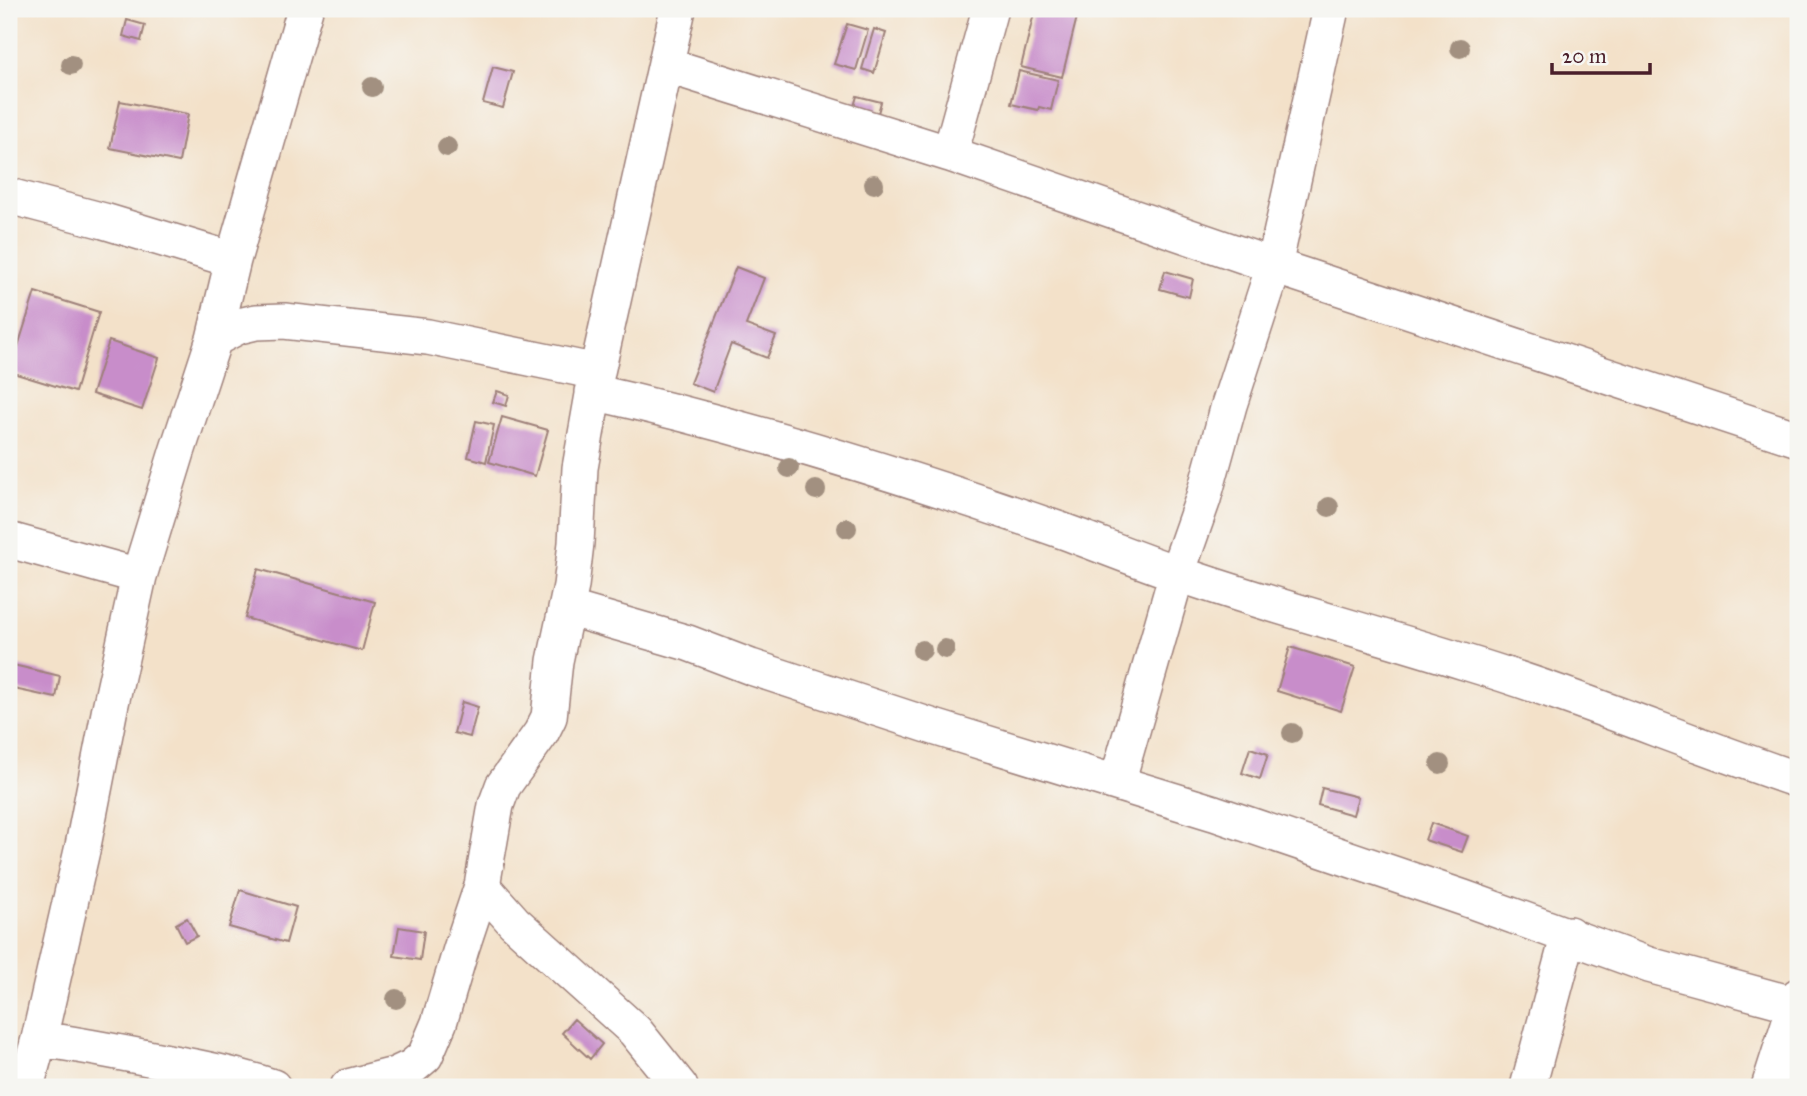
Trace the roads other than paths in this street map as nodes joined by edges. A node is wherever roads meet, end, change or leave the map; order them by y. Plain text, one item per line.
1 (305, 9) edge
2 (678, 9) edge
3 (990, 9) edge
4 (1331, 9) edge
5 (666, 65) junction
6 (950, 154) junction
7 (9, 196) edge
8 (233, 260) junction
9 (1274, 266) junction
10 (214, 339) junction
11 (595, 382) junction
12 (1798, 439) edge
13 (9, 540) edge
14 (1177, 573) junction
15 (139, 576) junction
16 (567, 608) junction
17 (1798, 780) edge
18 (1117, 783) junction
19 (482, 886) junction
20 (1569, 934) junction
21 (1797, 1001) edge
22 (39, 1039) junction
23 (427, 1072) edge
24 (26, 1087) edge
25 (273, 1087) edge
26 (348, 1087) edge
27 (680, 1087) edge
28 (1528, 1087) edge
29 (1769, 1087) edge

1 - 8 street
2 - 5 street
3 - 6 street
4 - 9 street
5 - 6 street
5 - 11 street
6 - 9 street
7 - 8 street
8 - 10 street
9 - 12 street
9 - 14 street
10 - 11 street
10 - 15 street
11 - 14 street
11 - 16 street
13 - 15 street
14 - 17 street
14 - 18 street
15 - 22 street
16 - 18 street
16 - 19 street
18 - 20 street
19 - 23 street
19 - 27 street
20 - 21 street
20 - 28 street
21 - 29 street
22 - 24 street
22 - 25 street
23 - 26 street

